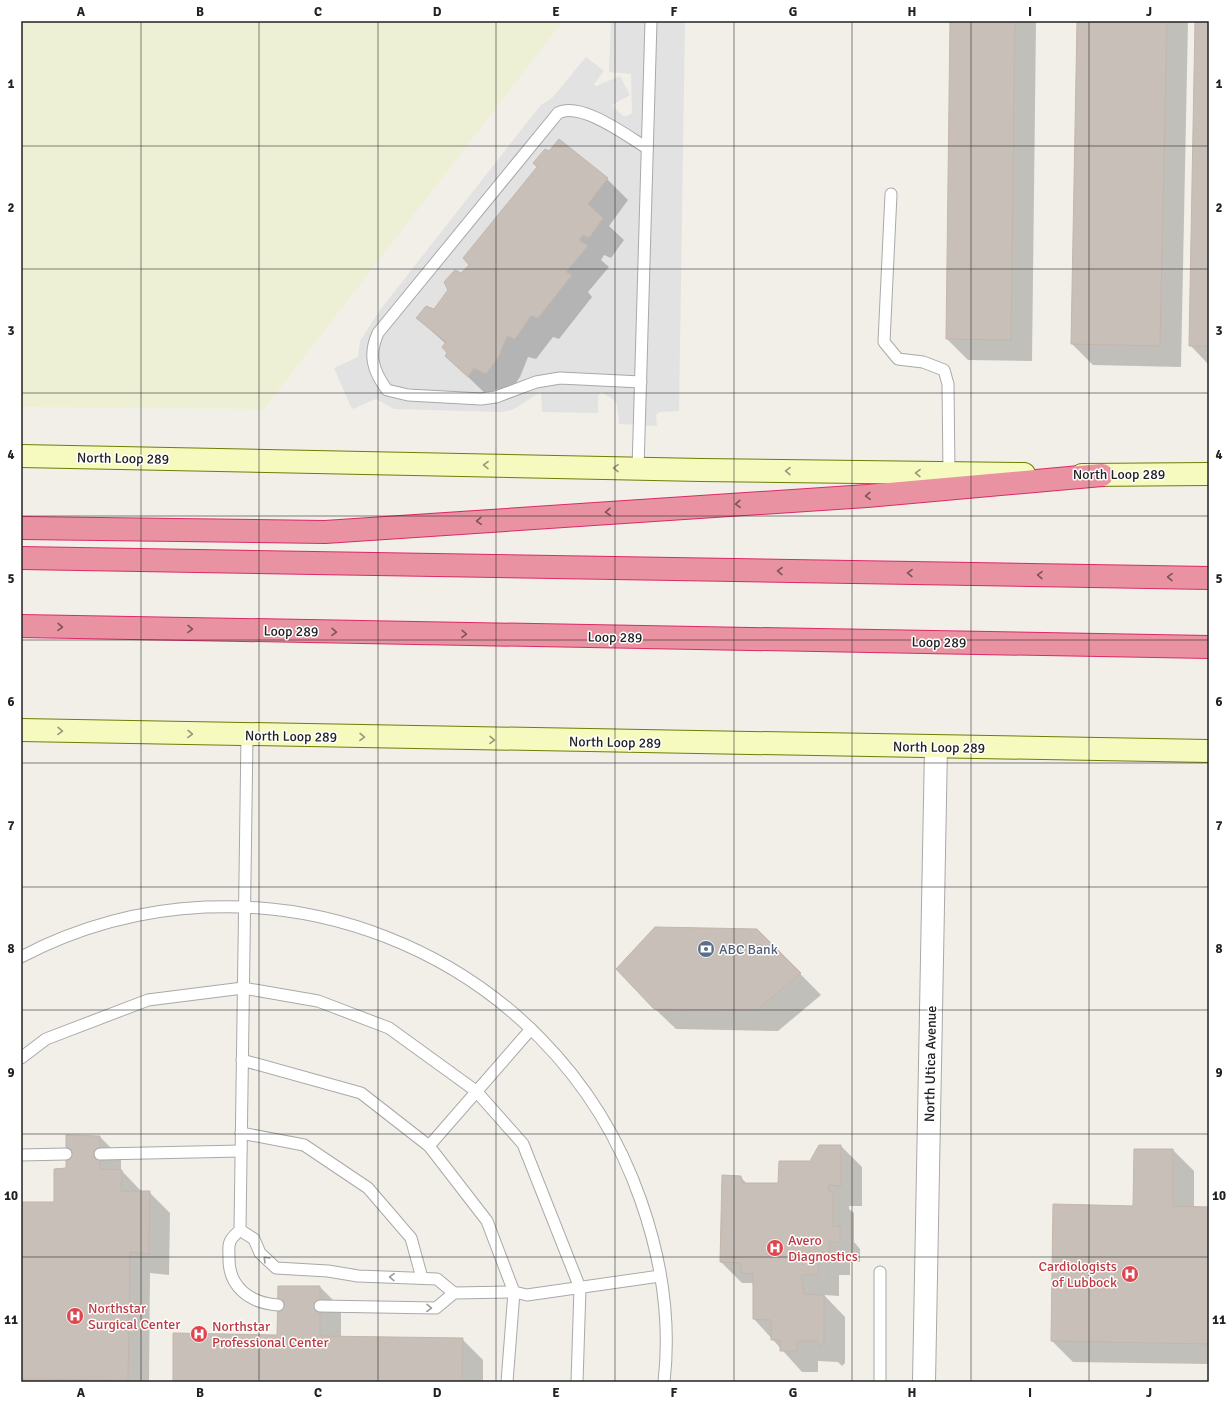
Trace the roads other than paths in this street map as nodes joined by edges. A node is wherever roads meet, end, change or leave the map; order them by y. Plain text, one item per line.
1 (651, 21) edge
2 (648, 148) junction
3 (891, 194) dead end
4 (641, 382) junction
5 (21, 456) edge
6 (638, 469) junction
7 (949, 473) junction
8 (1209, 474) edge
9 (1102, 475) junction
10 (21, 528) edge
11 (21, 558) edge
12 (1209, 578) edge
13 (21, 626) edge
14 (1209, 647) edge
15 (21, 730) edge
16 (246, 736) junction
17 (936, 747) junction
18 (1209, 752) edge
19 (244, 906) junction
20 (21, 957) edge
21 (243, 988) junction
22 (531, 1029) junction
23 (21, 1058) edge
24 (242, 1060) junction
25 (476, 1091) junction
26 (241, 1133) junction
27 (429, 1146) junction
28 (241, 1151) junction
29 (66, 1154) dead end
30 (100, 1154) dead end
31 (21, 1155) edge
32 (240, 1230) junction
33 (880, 1272) dead end
34 (660, 1276) junction
35 (422, 1278) junction
36 (580, 1288) junction
37 (514, 1292) junction
38 (454, 1293) junction
39 (278, 1305) dead end
40 (320, 1306) dead end
41 (919, 1380) edge
42 (507, 1382) edge
43 (577, 1382) edge
44 (664, 1382) edge
45 (880, 1382) edge

1 - 2 lane
2 - 4 lane
2 - 4 lane
3 - 7 lane
4 - 6 lane
6 -> 5 main road, North Loop 289
7 -> 6 main road, North Loop 289
7 - 9 main road, North Loop 289
8 - 9 main road, North Loop 289
9 -> 10 highway
12 -> 11 highway
13 -> 14 highway, Loop 289
15 -> 16 main road, North Loop 289
16 -> 17 main road, North Loop 289
16 - 19 lane
17 - 18 main road, North Loop 289
17 - 41 street, North Utica Avenue
19 - 20 lane
19 - 21 lane
19 - 22 lane
21 - 23 lane
21 - 24 lane
21 - 25 lane
22 - 25 lane
22 - 34 lane
24 - 26 lane
24 - 27 lane
25 - 27 lane
25 - 36 lane
26 - 28 lane
26 - 35 lane
27 - 37 lane
28 - 30 lane
28 - 32 lane
29 - 31 lane
35 -> 32 lane
32 - 39 lane
33 - 45 lane
34 - 36 lane
34 - 44 lane
35 - 38 lane
36 - 37 lane
36 - 43 lane
37 - 38 lane
37 - 42 lane
40 -> 38 lane

